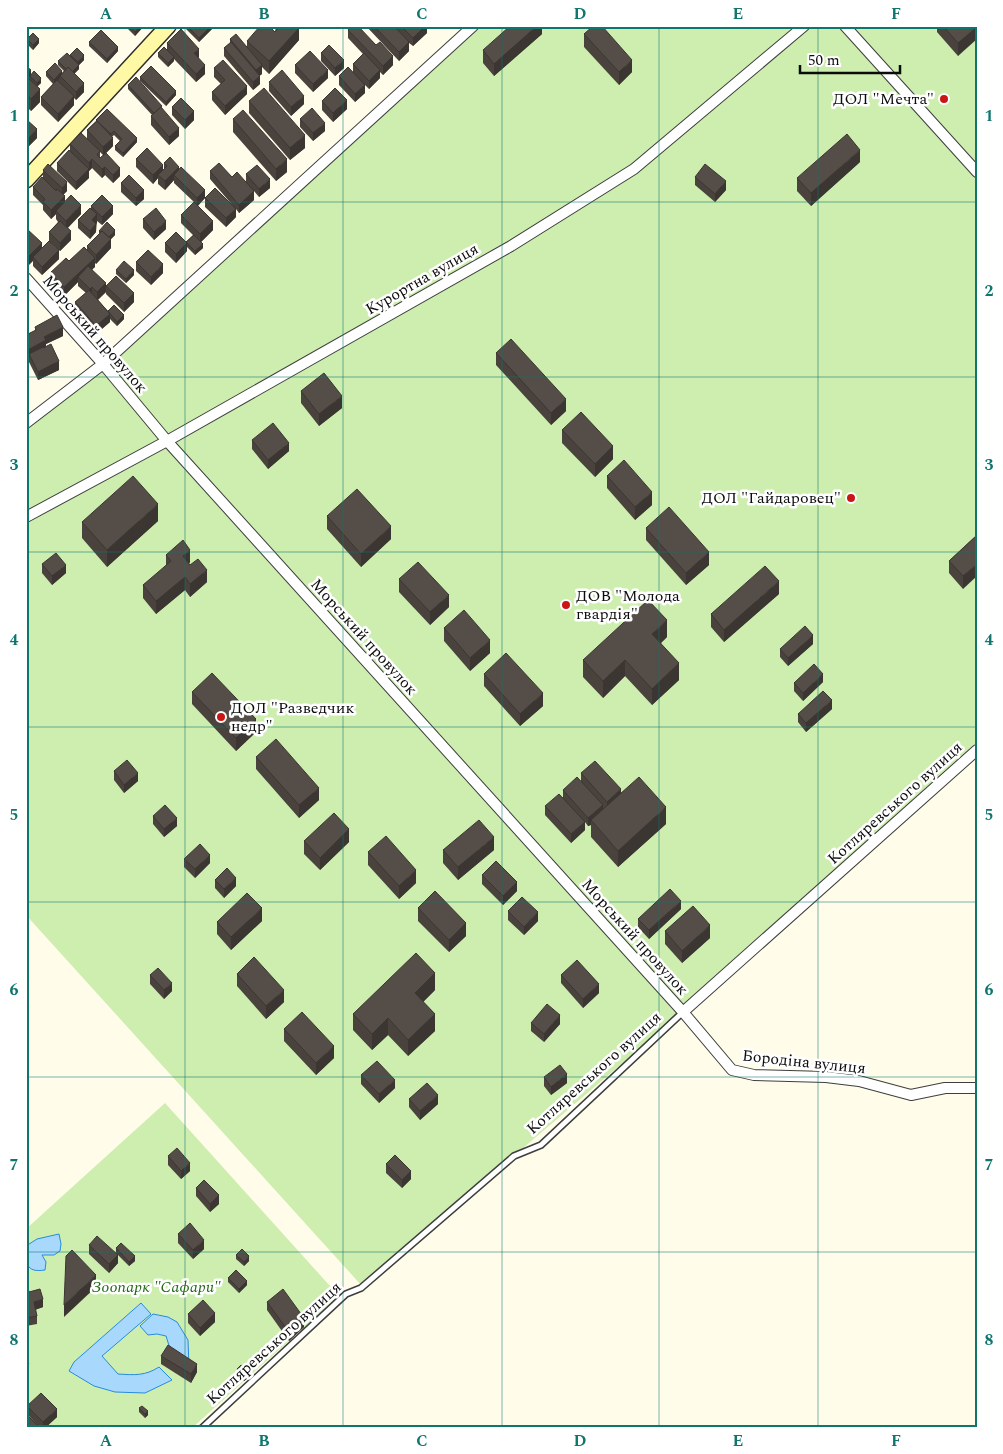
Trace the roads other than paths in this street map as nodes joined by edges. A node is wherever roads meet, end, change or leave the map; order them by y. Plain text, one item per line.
1 (168, 26) edge
2 (473, 26) edge
3 (804, 26) edge
4 (844, 26) edge
5 (977, 172) edge
6 (26, 180) edge
7 (26, 278) edge
8 (103, 364) junction
9 (26, 422) edge
10 (167, 441) junction
11 (26, 517) edge
12 (977, 750) edge
13 (683, 1012) junction
14 (977, 1088) edge
15 (202, 1428) edge

1 - 6 main road
2 - 8 street
3 - 10 street, Курортна вулиця
4 - 5 street
7 - 8 street, Морський провулок
8 - 9 street
8 - 10 street, Морський провулок
10 - 11 street, Курортна вулиця
10 - 13 street, Морський провулок
12 - 13 street, Котляревського вулиця
13 - 14 street, Бородіна вулиця
13 - 15 lane, Котляревського вулиця

